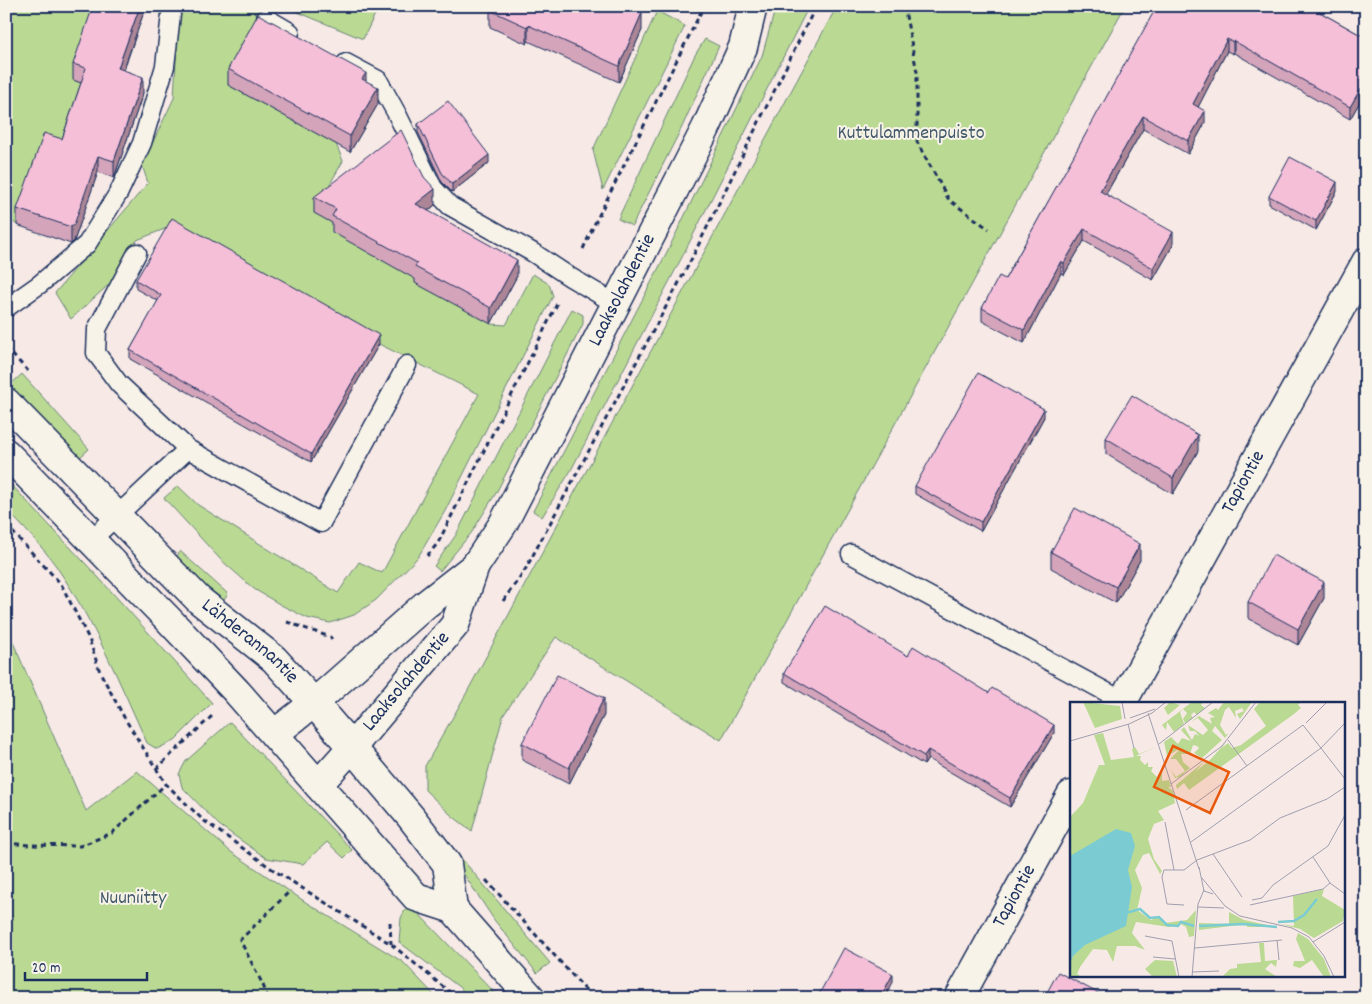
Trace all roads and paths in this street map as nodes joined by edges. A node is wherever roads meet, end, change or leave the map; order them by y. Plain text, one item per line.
1 (172, 6) edge
2 (704, 6) edge
3 (753, 6) edge
4 (816, 6) edge
5 (904, 6) edge
6 (266, 18) edge
7 (300, 37) edge
8 (334, 56) edge
9 (989, 229) dead end
10 (137, 253) dead end
11 (1366, 262) edge
12 (570, 277) junction
13 (616, 304) junction
14 (6, 308) edge
15 (407, 365) dead end
16 (6, 402) edge
17 (188, 449) junction
18 (6, 453) edge
19 (116, 516) junction
20 (6, 525) edge
21 (91, 540) junction
22 (851, 554) dead end
23 (426, 556) dead end
24 (475, 566) junction
25 (503, 601) dead end
26 (1122, 702) edge
27 (314, 703) junction
28 (274, 734) junction
29 (352, 747) junction
30 (166, 784) junction
31 (318, 785) junction
32 (1070, 797) edge
33 (6, 844) edge
34 (290, 891) dead end
35 (453, 909) junction
36 (268, 998) edge
37 (457, 998) edge
38 (531, 998) edge
39 (959, 998) edge

1 - 14 lane
2 - 12 path
3 - 13 street, Laaksolahdentie
4 - 25 path
5 - 9 path
6 - 7 lane
8 - 12 lane
10 - 17 lane
11 - 26 street, Tapiontie
12 - 13 lane
12 - 23 path
13 - 24 street, Laaksolahdentie
15 - 17 lane
16 - 19 street, Lähderannantie
17 - 19 lane
18 - 21 street, Lähderannantie
19 - 21 lane
19 - 27 street, Lähderannantie
20 - 30 path
21 - 28 street, Lähderannantie
22 - 26 lane
24 - 27 street, Laaksolahdentie
24 - 29 street, Laaksolahdentie
27 - 28 street, Laaksolahdentie
27 - 29 street, Lähderannantie
28 - 31 street, Lähderannantie
29 - 31 street, Laaksolahdentie
29 - 35 street, Lähderannantie
30 - 33 path
30 - 37 path
31 - 35 street, Lähderannantie
32 - 39 street, Tapiontie
34 - 36 path
35 - 38 street

